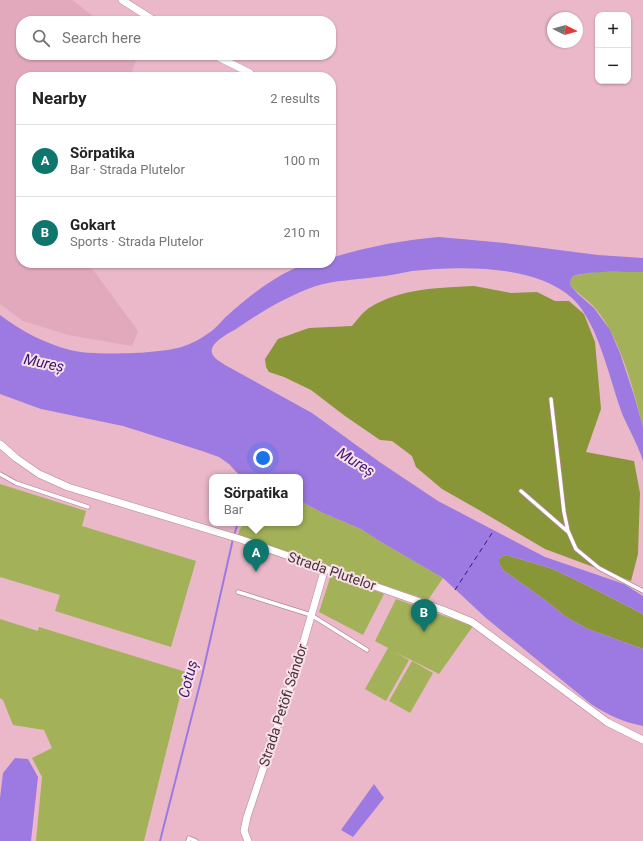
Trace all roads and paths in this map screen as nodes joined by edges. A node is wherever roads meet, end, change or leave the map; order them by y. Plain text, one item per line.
1 (122, 0) edge
2 (147, 16) edge
3 (224, 60) edge
4 (248, 72) edge
5 (551, 400) dead end
6 (0, 444) edge
7 (0, 474) edge
8 (521, 491) dead end
9 (88, 507) dead end
10 (568, 531) junction
11 (325, 568) junction
12 (643, 591) edge
13 (238, 592) dead end
14 (311, 615) junction
15 (367, 650) dead end
16 (643, 740) edge
17 (246, 840) edge
18 (188, 841) edge
19 (196, 841) edge

1 - 2 street
3 - 4 street
5 - 10 lane
6 - 11 street, Strada Plutelor
7 - 9 lane
8 - 10 lane
10 - 12 lane
11 - 14 street, Strada Petöfi Sándor
11 - 16 street, Strada Plutelor
13 - 14 lane
14 - 15 lane
14 - 17 street, Strada Petöfi Sándor
18 - 19 lane

